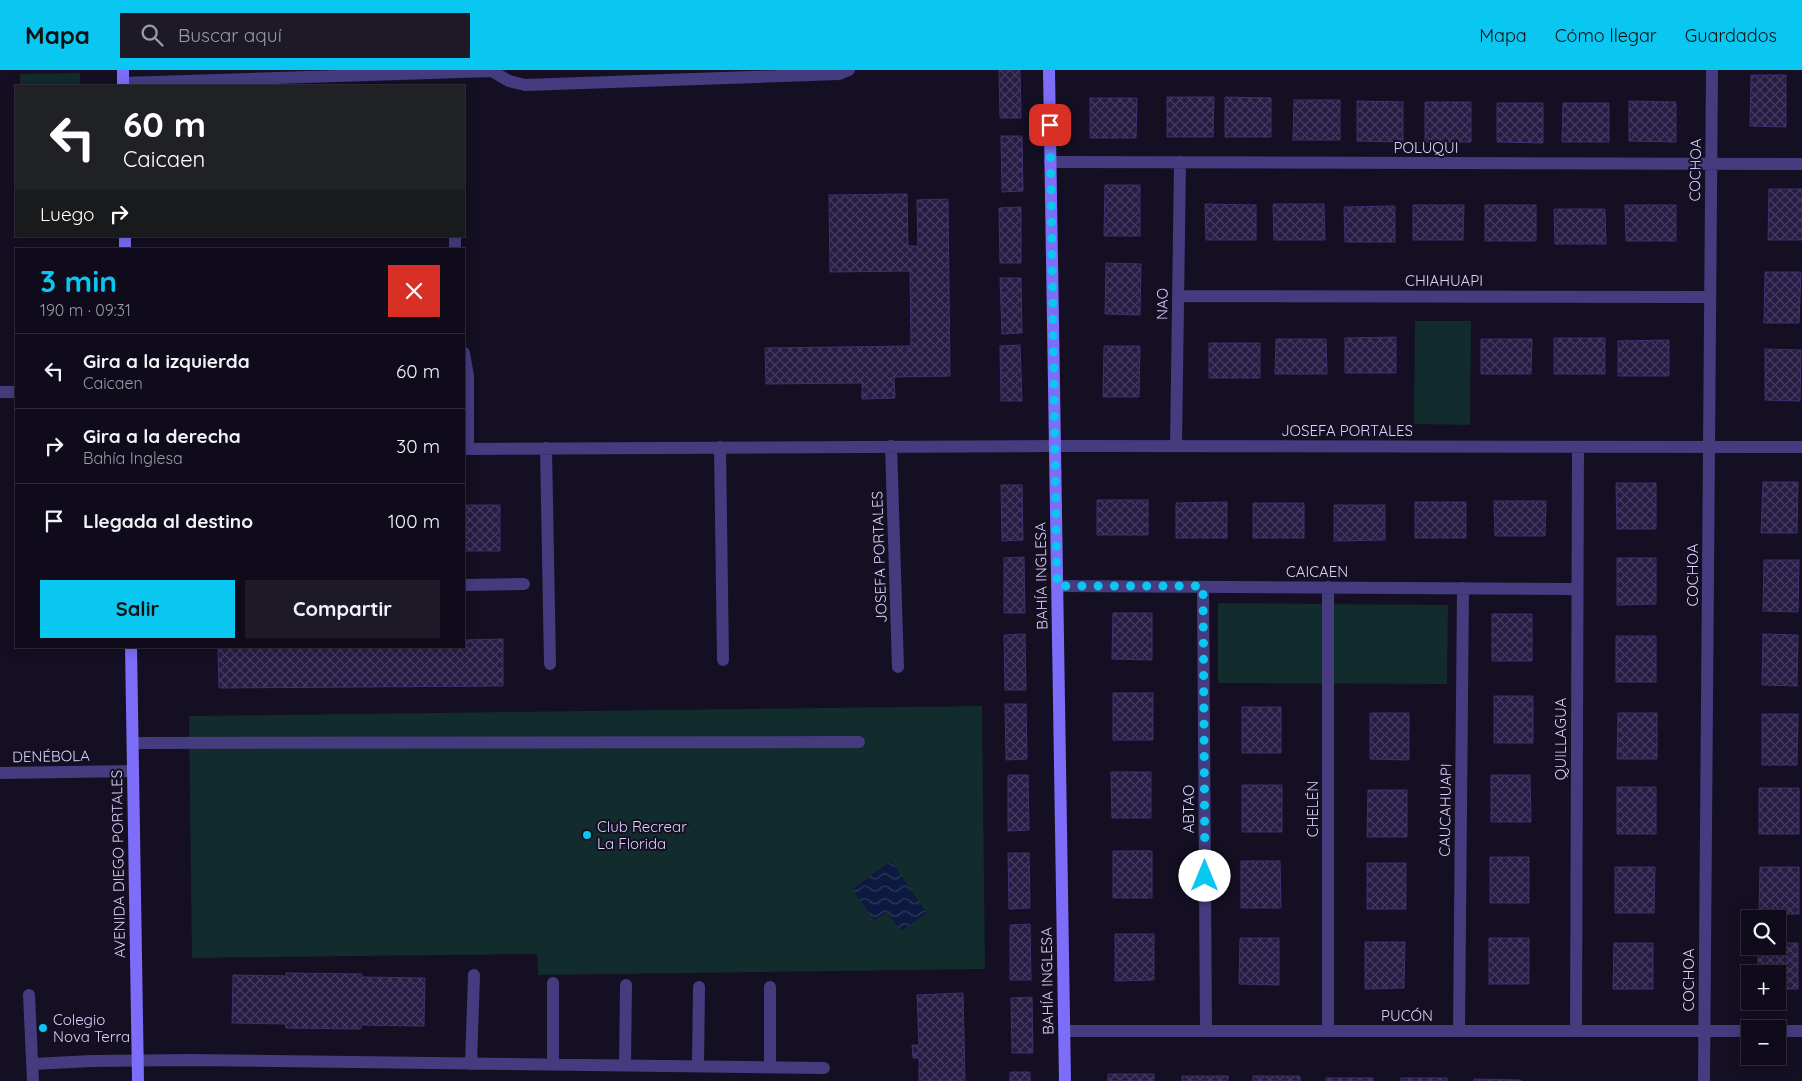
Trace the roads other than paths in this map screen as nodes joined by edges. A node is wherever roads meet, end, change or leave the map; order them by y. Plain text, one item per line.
1 (123, 70) edge
2 (492, 70) edge
3 (849, 70) edge
4 (1049, 70) edge
5 (1712, 70) edge
6 (123, 85) edge
7 (1050, 162) junction
8 (1180, 162) junction
9 (1712, 164) junction
10 (1802, 164) edge
11 (1178, 296) junction
12 (1710, 297) junction
13 (465, 359) edge
14 (0, 392) edge
15 (15, 392) edge
16 (891, 446) junction
17 (1055, 446) junction
18 (1176, 446) junction
19 (720, 447) junction
20 (1578, 447) junction
21 (1709, 447) junction
22 (1802, 447) edge
23 (546, 448) junction
24 (466, 449) edge
25 (524, 584) dead end
26 (465, 585) edge
27 (1057, 586) junction
28 (1203, 586) junction
29 (1328, 587) junction
30 (1463, 588) junction
31 (1577, 590) junction
32 (131, 648) edge
33 (723, 660) dead end
34 (550, 664) dead end
35 (898, 667) dead end
36 (859, 742) dead end
37 (133, 744) junction
38 (133, 771) junction
39 (0, 773) edge
40 (474, 975) dead end
41 (553, 983) dead end
42 (626, 985) dead end
43 (699, 987) dead end
44 (770, 987) dead end
45 (29, 995) dead end
46 (1064, 1031) junction
47 (1206, 1031) junction
48 (1328, 1031) junction
49 (1459, 1031) junction
50 (1576, 1031) junction
51 (1704, 1031) junction
52 (1741, 1031) edge
53 (1786, 1031) edge
54 (1802, 1031) edge
55 (137, 1061) junction
56 (33, 1064) junction
57 (471, 1064) junction
58 (553, 1064) junction
59 (625, 1065) junction
60 (698, 1066) junction
61 (770, 1067) junction
62 (824, 1068) dead end
63 (33, 1081) edge
64 (138, 1081) edge
65 (1065, 1081) edge
66 (1704, 1081) edge

1 - 6 street
2 - 3 street
2 - 6 street
4 - 7 street, BAHÍA INGLESA
5 - 9 street, COCHOA
7 - 8 street, POLUQUI
7 - 17 street, BAHÍA INGLESA
8 - 9 street, POLUQUI
8 - 11 street, NAO
9 - 10 street, POLUQUI
9 - 12 street, COCHOA
11 - 12 street, CHIAHUAPI
11 - 18 street, NAO
12 - 21 street, COCHOA
13 - 24 street
14 - 15 street
16 - 17 street, JOSEFA PORTALES
16 - 19 street, JOSEFA PORTALES
16 - 35 street, JOSEFA PORTALES
17 - 18 street, JOSEFA PORTALES
17 - 27 street, BAHÍA INGLESA
18 - 20 street, JOSEFA PORTALES
19 - 23 street, JOSEFA PORTALES
19 - 33 street
20 - 21 street, JOSEFA PORTALES
20 - 31 street, QUILLAGUA
21 - 22 street, JOSEFA PORTALES
21 - 51 street, COCHOA
23 - 24 street, JOSEFA PORTALES
23 - 34 street
25 - 26 street
27 - 28 street, CAICAEN
27 - 46 street, BAHÍA INGLESA
28 - 29 street, CAICAEN
28 - 47 street, ABTAO
29 - 30 street, CAICAEN
29 - 48 street, CHELÉN
30 - 31 street, CAICAEN
30 - 49 street, CAUCAHUAPI
31 - 50 street, QUILLAGUA
32 - 37 street, AVENIDA DIEGO PORTALES
36 - 37 street
37 - 38 street, AVENIDA DIEGO PORTALES
38 - 39 street, DENÉBOLA
38 - 55 street, AVENIDA DIEGO PORTALES
40 - 57 street
41 - 58 street
42 - 59 street
43 - 60 street
44 - 61 street
45 - 56 street
46 - 47 street, PUCÓN
46 - 65 street, BAHÍA INGLESA
47 - 48 street, PUCÓN
48 - 49 street, PUCÓN
49 - 50 street, PUCÓN
50 - 51 street, PUCÓN
51 - 52 street, PUCÓN
51 - 66 street, COCHOA
53 - 54 street
55 - 56 street
55 - 57 street
55 - 64 street, AVENIDA DIEGO PORTALES
56 - 63 street
57 - 58 street
58 - 59 street
59 - 60 street
60 - 61 street
61 - 62 street

